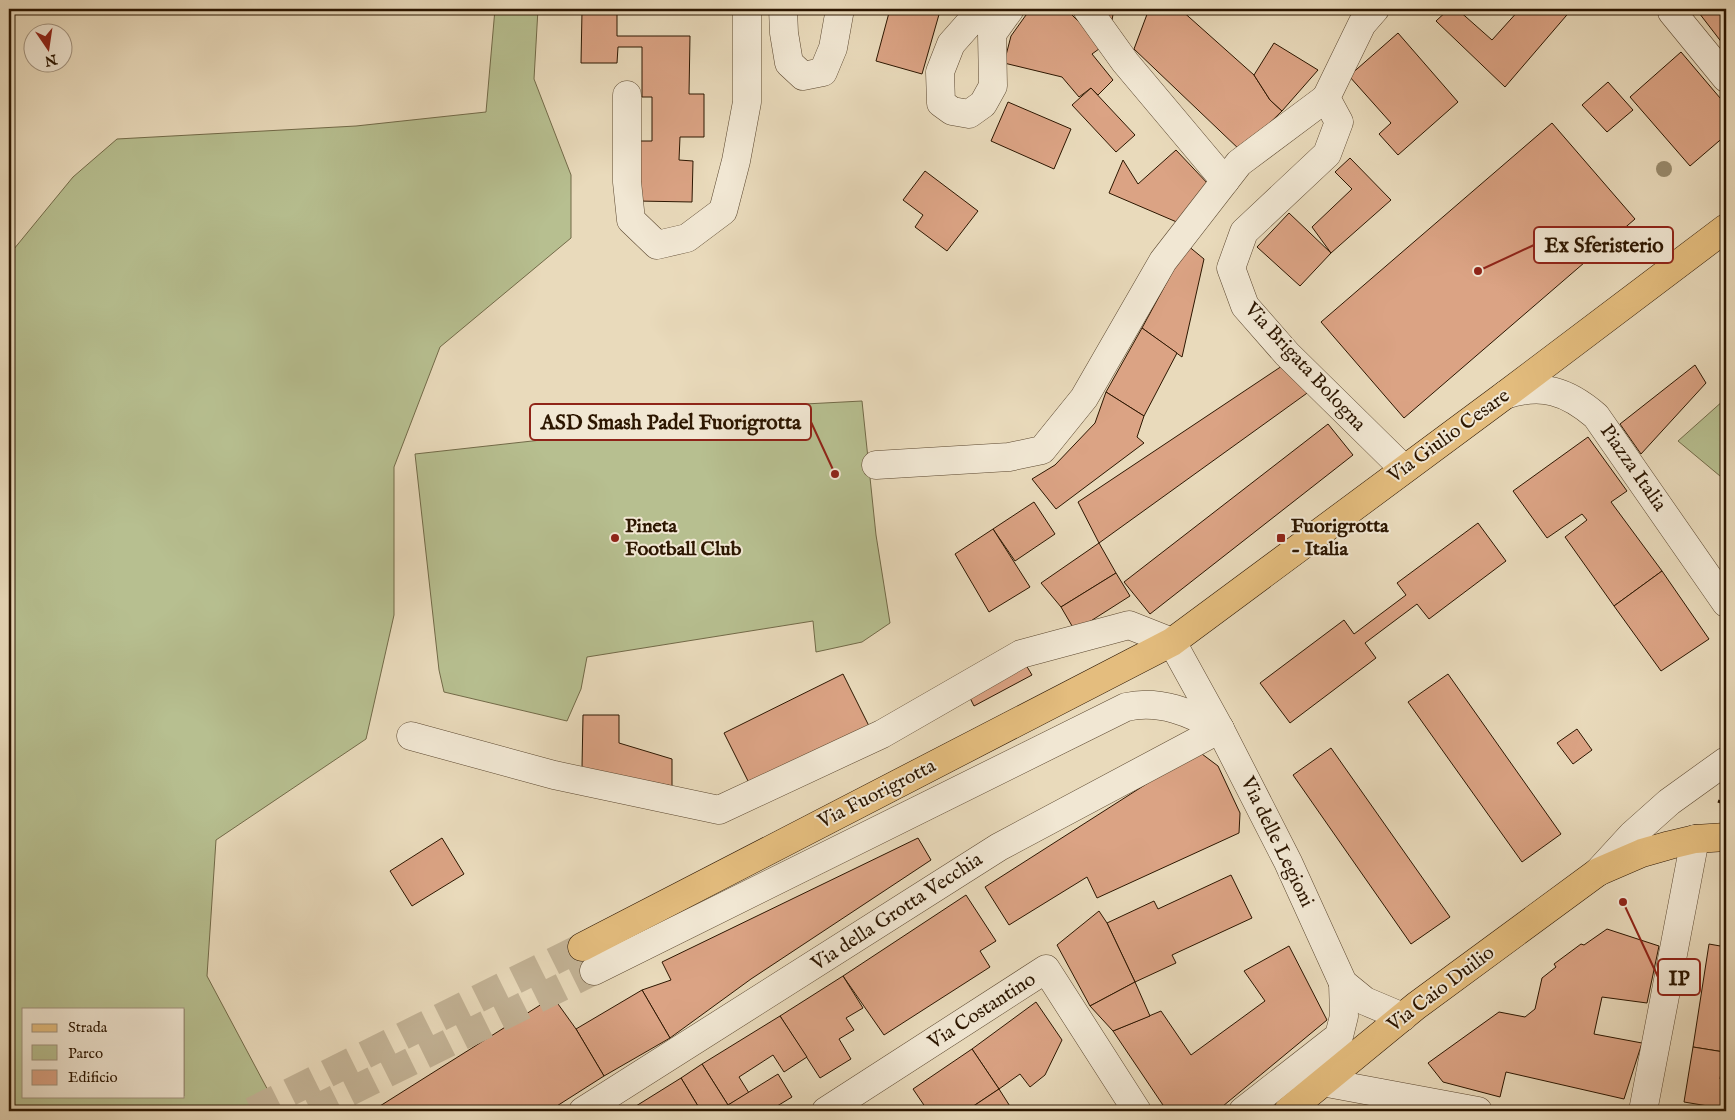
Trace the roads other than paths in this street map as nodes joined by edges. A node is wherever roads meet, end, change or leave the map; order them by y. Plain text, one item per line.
1 (747, 9) edge
2 (784, 9) edge
3 (840, 9) edge
4 (982, 9) edge
5 (1010, 9) edge
6 (1086, 9) edge
7 (1375, 9) edge
8 (1672, 12) dead end
9 (1726, 78) edge
10 (627, 95) dead end
11 (1326, 98) junction
12 (1225, 181) junction
13 (1726, 228) edge
14 (1505, 395) junction
15 (876, 465) dead end
16 (1404, 469) junction
17 (1726, 603) edge
18 (1172, 642) junction
19 (1220, 729) junction
20 (411, 736) dead end
21 (1726, 761) edge
22 (1726, 837) edge
23 (1695, 839) junction
24 (1598, 872) junction
25 (588, 959) joint
26 (1344, 983) junction
27 (1403, 1017) junction
28 (1322, 1082) junction
29 (583, 1111) edge
30 (826, 1111) edge
31 (1137, 1111) edge
32 (1243, 1111) edge
33 (1288, 1111) edge
34 (1478, 1111) edge
35 (1643, 1111) edge

1 - 10 street
2 - 3 street
4 - 5 street
6 - 12 street
7 - 11 street
8 - 9 street
11 - 12 street
11 - 16 street, Via Brigata Bologna
12 - 15 street
13 - 14 main road, Via Giulio Cesare
14 - 16 main road, Via Giulio Cesare
14 - 17 street, Piazza Italia
16 - 18 main road, Via Giulio Cesare
18 - 19 street, Via delle Legioni
18 - 20 street
18 - 25 main road, Via Fuorigrotta
19 - 25 street
19 - 26 street, Via delle Legioni
19 - 29 street, Via della Grotta Vecchia
21 - 24 street
22 - 23 main road, Via Caio Duilio
23 - 24 main road, Via Caio Duilio
23 - 35 street
24 - 27 main road, Via Caio Duilio
26 - 27 street, Via delle Legioni
26 - 32 street
27 - 28 main road, Via Caio Duilio
28 - 33 main road, Via Caio Duilio
28 - 34 street
30 - 31 street, Via Costantino

